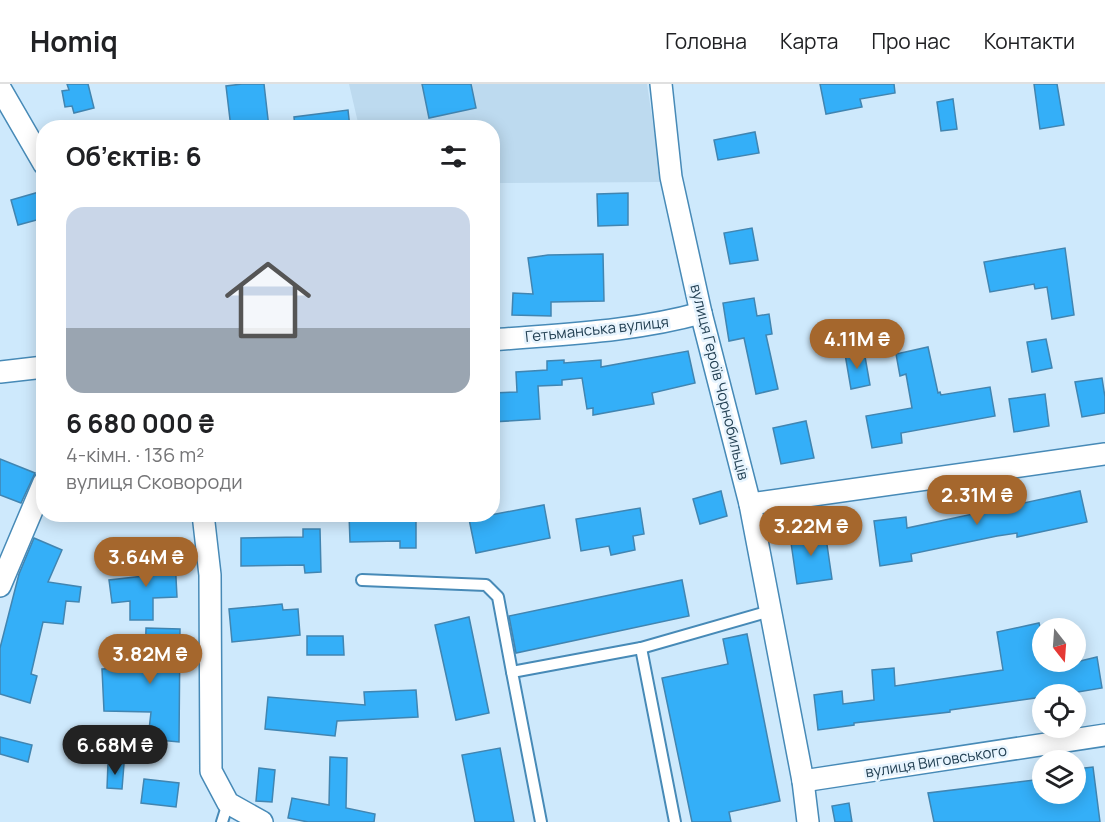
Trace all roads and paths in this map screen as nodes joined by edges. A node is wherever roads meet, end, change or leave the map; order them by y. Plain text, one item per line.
1 (661, 84) edge
2 (0, 88) edge
3 (36, 150) edge
4 (701, 313) junction
5 (500, 339) edge
6 (36, 368) edge
7 (0, 372) edge
8 (1105, 453) edge
9 (36, 501) edge
10 (750, 504) junction
11 (204, 522) edge
12 (362, 580) dead end
13 (0, 586) edge
14 (770, 611) junction
15 (641, 648) junction
16 (513, 672) junction
17 (1105, 735) edge
18 (803, 781) junction
19 (225, 812) edge
20 (262, 822) edge
21 (541, 822) edge
22 (675, 822) edge
23 (808, 822) edge

1 - 4 street, вулиця Героїв Чорнобильців
2 - 3 street
4 - 5 street, Гетьманська вулиця
4 - 10 street, вулиця Героїв Чорнобильців
6 - 7 street
8 - 10 street
9 - 13 street
10 - 14 street, вулиця Героїв Чорнобильців
11 - 19 street
12 - 16 lane
14 - 15 lane
14 - 18 street, вулиця Героїв Чорнобильців
15 - 16 lane
15 - 22 lane
16 - 21 lane
17 - 18 street, вулиця Виговського
18 - 23 street, вулиця Героїв Чорнобильців
19 - 20 street

